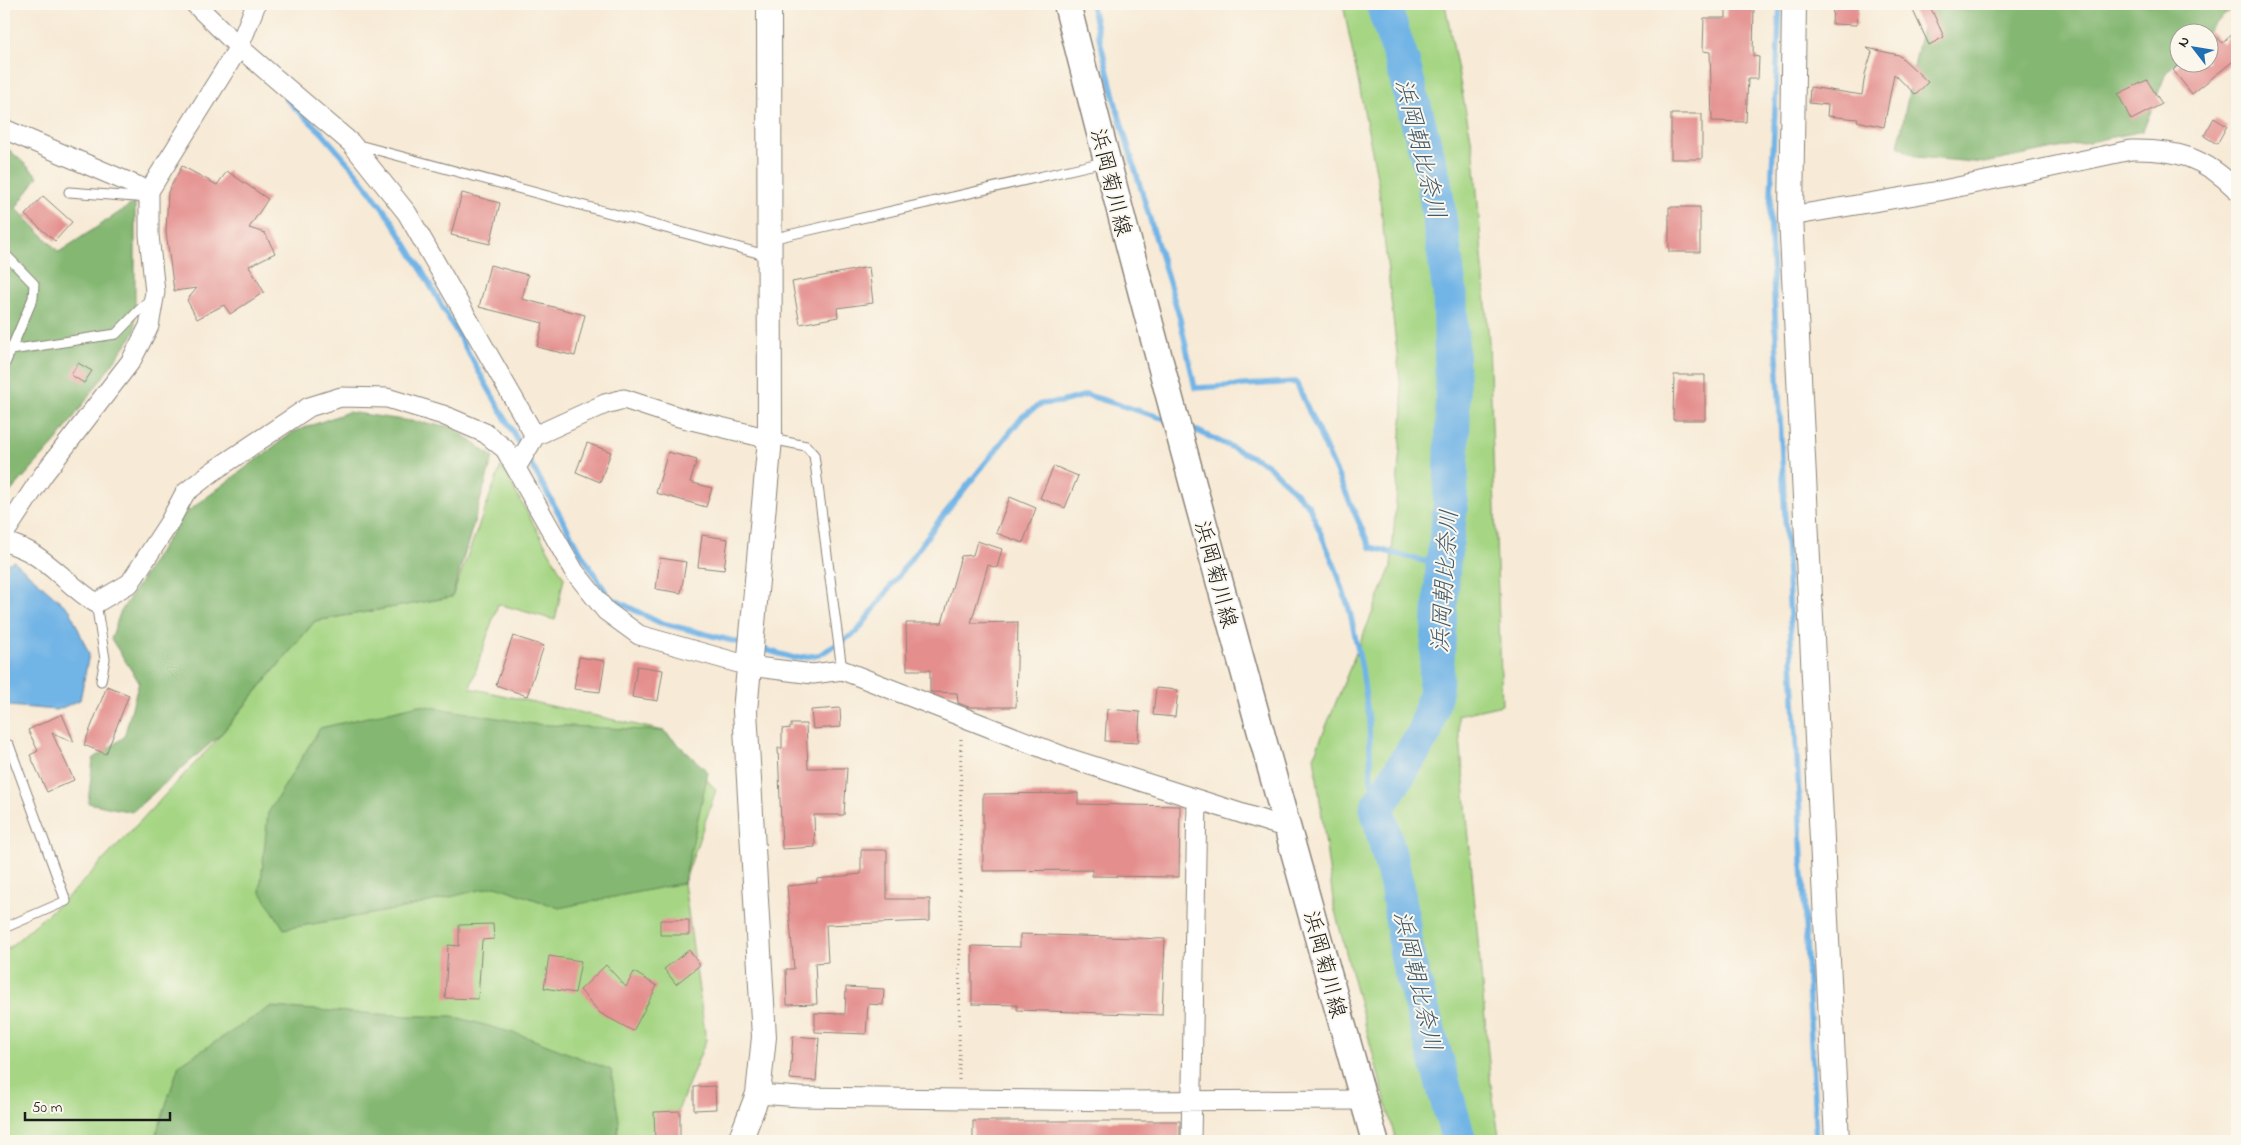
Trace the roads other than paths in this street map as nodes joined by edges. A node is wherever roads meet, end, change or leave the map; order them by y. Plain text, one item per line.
1 (195, 4) edge
2 (256, 4) edge
3 (769, 4) edge
4 (1067, 4) edge
5 (1794, 4) edge
6 (239, 47) junction
7 (4, 129) edge
8 (351, 143) junction
9 (1107, 161) junction
10 (2237, 190) edge
11 (69, 192) dead end
12 (149, 194) junction
13 (1791, 216) junction
14 (769, 248) junction
15 (4, 253) edge
16 (155, 295) junction
17 (11, 350) junction
18 (4, 366) edge
19 (535, 436) junction
20 (770, 439) junction
21 (517, 466) junction
22 (4, 534) edge
23 (4, 541) edge
24 (96, 603) junction
25 (749, 666) junction
26 (842, 670) junction
27 (102, 681) dead end
28 (4, 745) edge
29 (1197, 800) junction
30 (1287, 828) junction
31 (4, 928) edge
32 (758, 1094) junction
33 (1363, 1100) junction
34 (1191, 1101) junction
35 (740, 1141) edge
36 (1191, 1141) edge
37 (1375, 1141) edge
38 (1837, 1141) edge

1 - 6 street
2 - 6 street
3 - 14 street
4 - 9 main road, 浜岡菊川線
5 - 13 street
6 - 8 street
6 - 12 street
7 - 12 street
8 - 14 lane
8 - 19 street
9 - 14 lane
9 - 30 main road, 浜岡菊川線
10 - 13 street
11 - 12 lane
12 - 16 street
13 - 38 street
14 - 20 street
15 - 17 lane
16 - 17 lane
16 - 22 street
17 - 18 lane
19 - 20 street
19 - 21 street
20 - 25 street
20 - 26 lane
21 - 24 street
21 - 25 street
23 - 24 street
24 - 27 lane
25 - 26 street
25 - 32 street
26 - 29 street
28 - 31 lane
29 - 30 street
29 - 34 street
30 - 33 main road, 浜岡菊川線
32 - 34 street
32 - 35 street
33 - 34 street
33 - 37 main road, 浜岡菊川線
34 - 36 street

